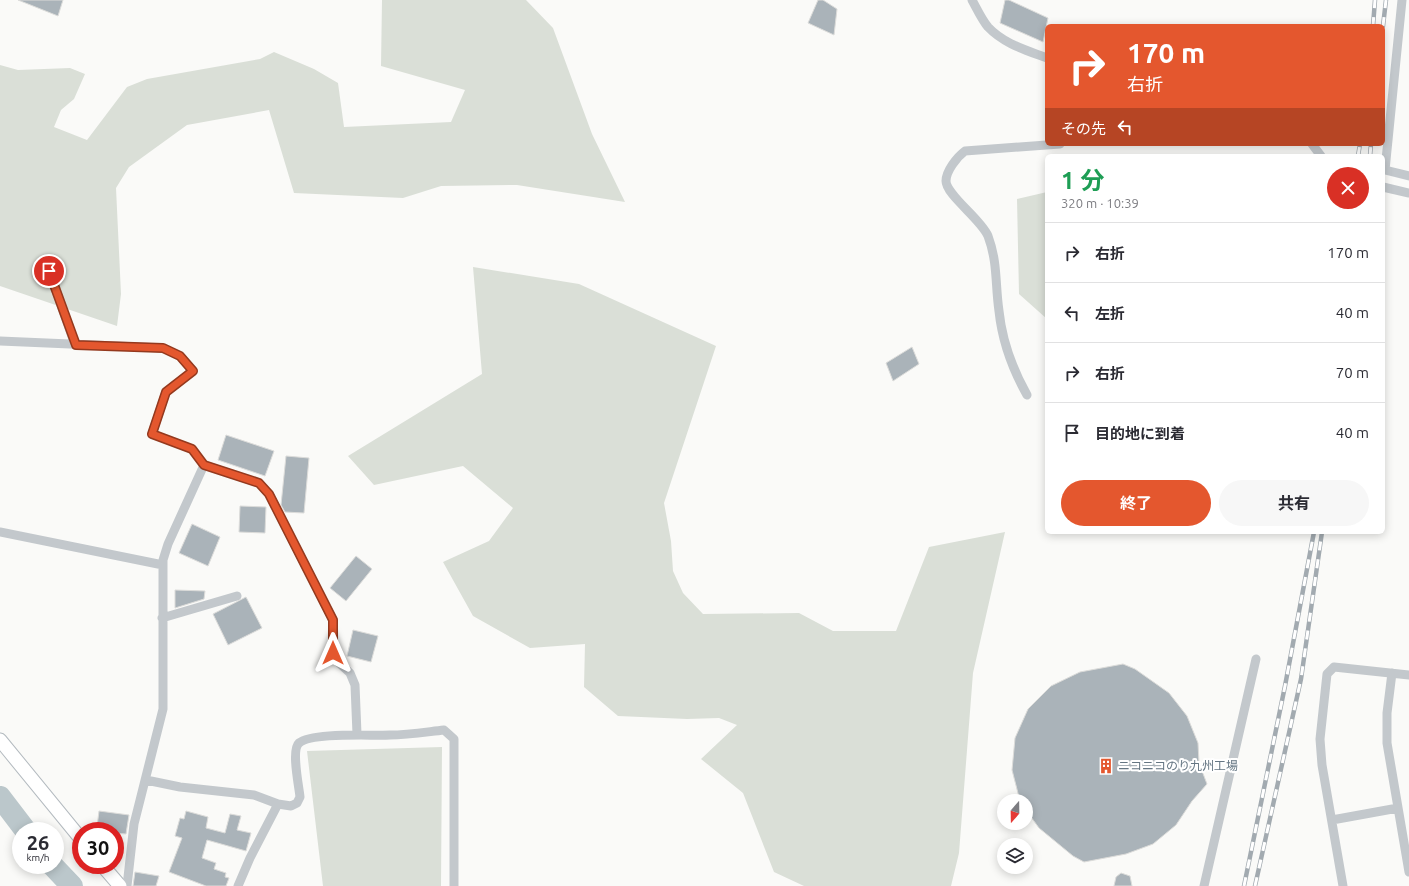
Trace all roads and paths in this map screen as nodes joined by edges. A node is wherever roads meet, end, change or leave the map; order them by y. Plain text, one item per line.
1 (972, 0) edge
2 (1402, 0) edge
3 (1045, 57) edge
4 (1045, 145) edge
5 (1409, 176) edge
6 (1385, 187) edge
7 (1409, 193) edge
8 (49, 271) dead end
9 (0, 341) edge
10 (76, 345) junction
11 (1027, 395) dead end
12 (204, 465) junction
13 (0, 532) edge
14 (163, 565) junction
15 (237, 596) dead end
16 (162, 618) junction
17 (1256, 659) dead end
18 (1392, 673) junction
19 (1409, 675) edge
20 (357, 734) junction
21 (0, 740) edge
22 (146, 780) junction
23 (278, 804) junction
24 (1398, 808) junction
25 (1332, 820) junction
26 (72, 828) edge
27 (1408, 858) edge
28 (1409, 872) edge
29 (110, 874) edge
30 (120, 886) edge
31 (127, 886) edge
32 (238, 886) edge
33 (454, 886) edge
34 (1204, 886) edge
35 (1343, 886) edge

1 - 3 street
2 - 5 street
4 - 11 street
6 - 7 street
8 - 10 street
9 - 10 street
10 - 12 street
12 - 14 street
12 - 20 street
13 - 14 street
14 - 16 street
15 - 16 street
16 - 22 street
17 - 34 street
18 - 19 street
18 - 24 street
18 - 25 street
20 - 23 street
20 - 33 street
21 - 26 street
22 - 23 street
22 - 31 street
23 - 32 street
24 - 25 street
24 - 27 street
25 - 35 street
27 - 28 street
29 - 30 street

